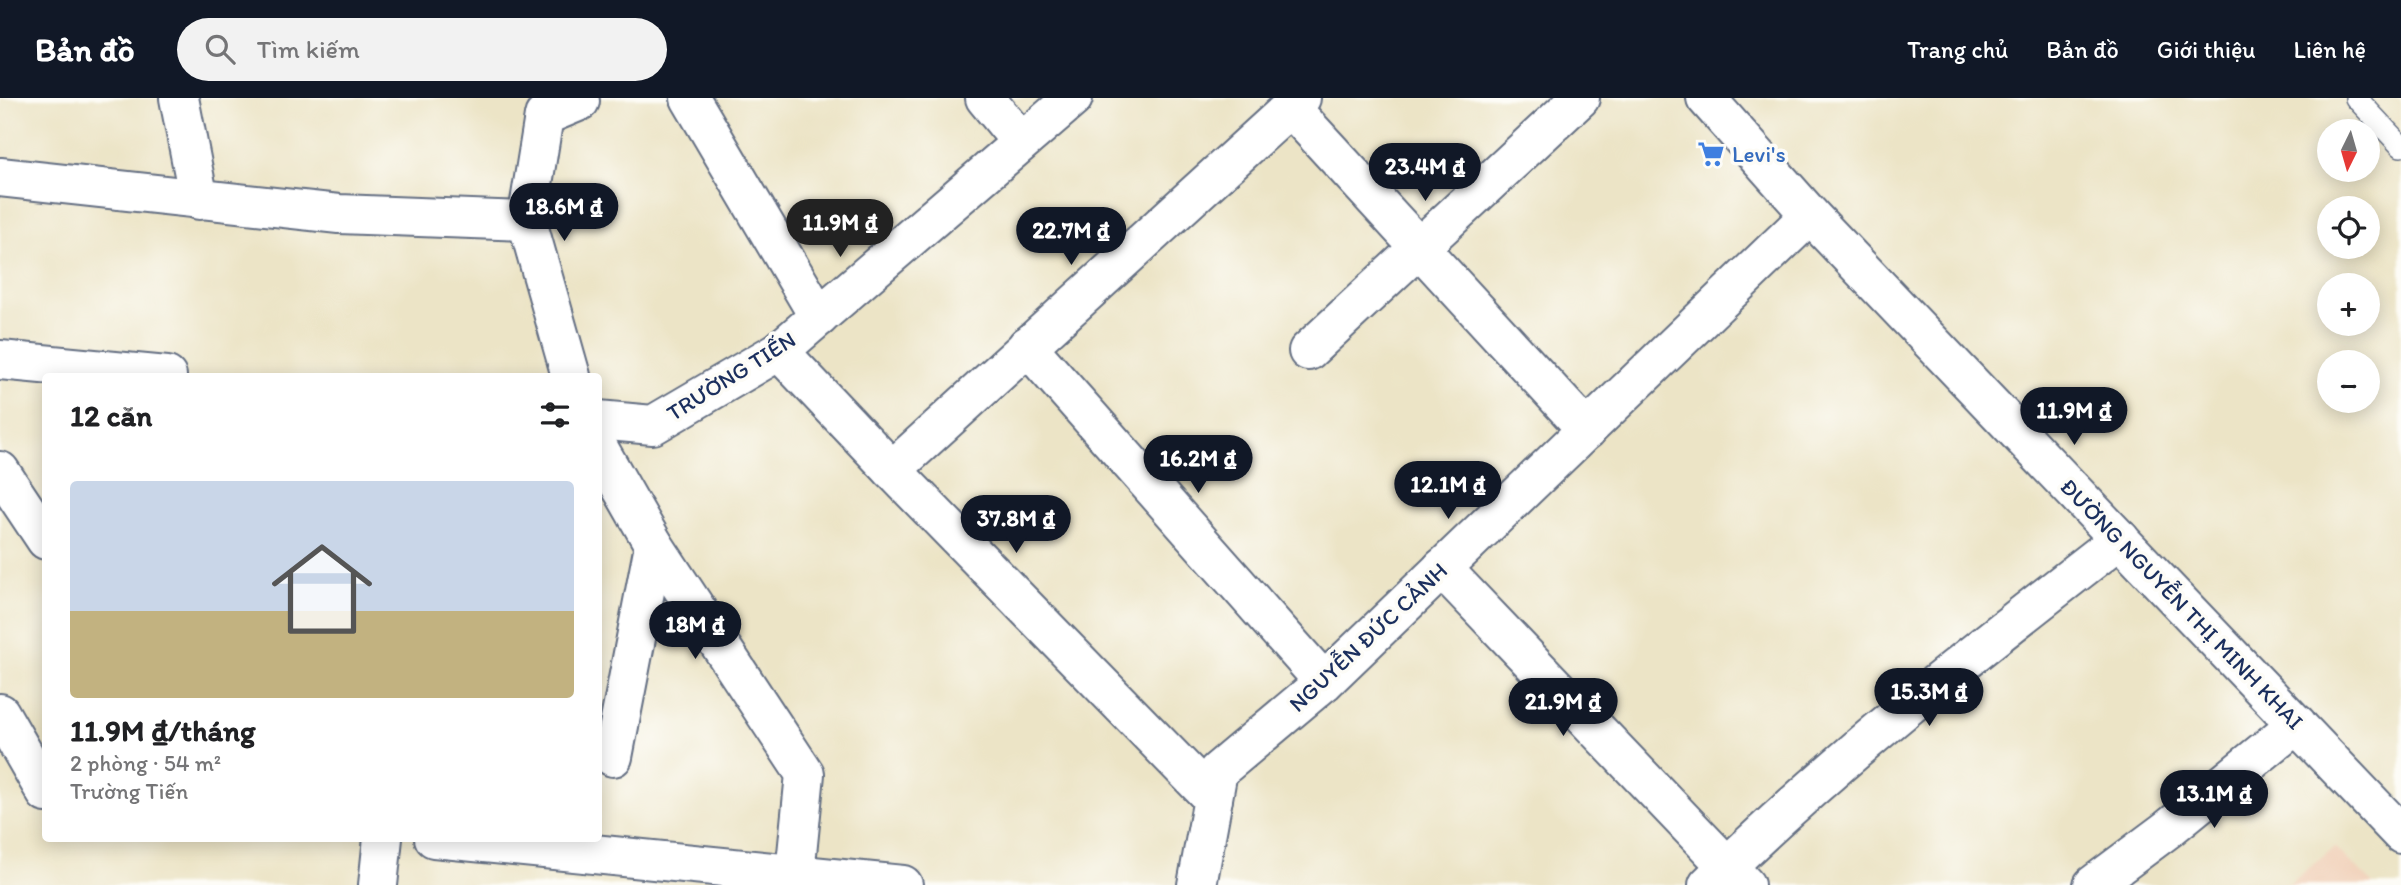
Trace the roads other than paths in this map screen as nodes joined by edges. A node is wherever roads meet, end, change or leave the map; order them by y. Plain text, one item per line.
1 (179, 98) edge
2 (690, 98) edge
3 (985, 98) edge
4 (1073, 98) edge
5 (1580, 98) edge
6 (1706, 98) edge
7 (2356, 98) edge
8 (580, 101) dead end
9 (1296, 103) edge
10 (1021, 142) junction
11 (2401, 146) edge
12 (0, 177) edge
13 (199, 200) junction
14 (1810, 215) junction
15 (527, 221) junction
16 (1420, 248) junction
17 (819, 317) junction
18 (1027, 346) junction
19 (779, 351) junction
20 (1308, 351) dead end
21 (0, 360) edge
22 (136, 373) edge
23 (570, 373) edge
24 (602, 420) edge
25 (1587, 430) junction
26 (602, 454) edge
27 (892, 470) junction
28 (0, 471) edge
29 (42, 534) edge
30 (2120, 539) junction
31 (654, 545) junction
32 (1442, 568) junction
33 (1324, 682) junction
34 (0, 713) edge
35 (2297, 724) junction
36 (613, 757) dead end
37 (42, 786) edge
38 (1213, 799) junction
39 (2401, 834) edge
40 (382, 842) edge
41 (474, 842) edge
42 (795, 874) junction
43 (1727, 879) edge
44 (377, 885) edge
45 (903, 885) edge
46 (1197, 885) edge
47 (2092, 885) edge

1 - 13 street
2 - 17 street
3 - 10 street
4 - 10 street, TRƯỜNG TIẾN
5 - 16 street
6 - 14 street, ĐƯỜNG NGUYỄN THỊ MINH KHAI
7 - 11 lane
8 - 15 street
9 - 16 street
9 - 18 street
10 - 17 street, TRƯỜNG TIẾN
12 - 13 street
13 - 15 street
14 - 25 street, NGUYỄN ĐỨC CẢNH
14 - 30 street, ĐƯỜNG NGUYỄN THỊ MINH KHAI
15 - 23 street
16 - 20 street
16 - 25 street
17 - 19 street, TRƯỜNG TIẾN
18 - 27 street
18 - 33 street
19 - 24 street, TRƯỜNG TIẾN
19 - 27 street
21 - 22 street
25 - 32 street, NGUYỄN ĐỨC CẢNH
26 - 31 street
27 - 38 street
28 - 29 street
30 - 35 street, ĐƯỜNG NGUYỄN THỊ MINH KHAI
30 - 43 street
31 - 36 street
31 - 42 street
32 - 33 street, NGUYỄN ĐỨC CẢNH
32 - 43 street
33 - 38 street, NGUYỄN ĐỨC CẢNH
34 - 37 street
35 - 39 street, ĐƯỜNG NGUYỄN THỊ MINH KHAI
35 - 47 street
38 - 46 street, NGUYỄN ĐỨC CẢNH
40 - 44 street
41 - 42 street
42 - 45 street

